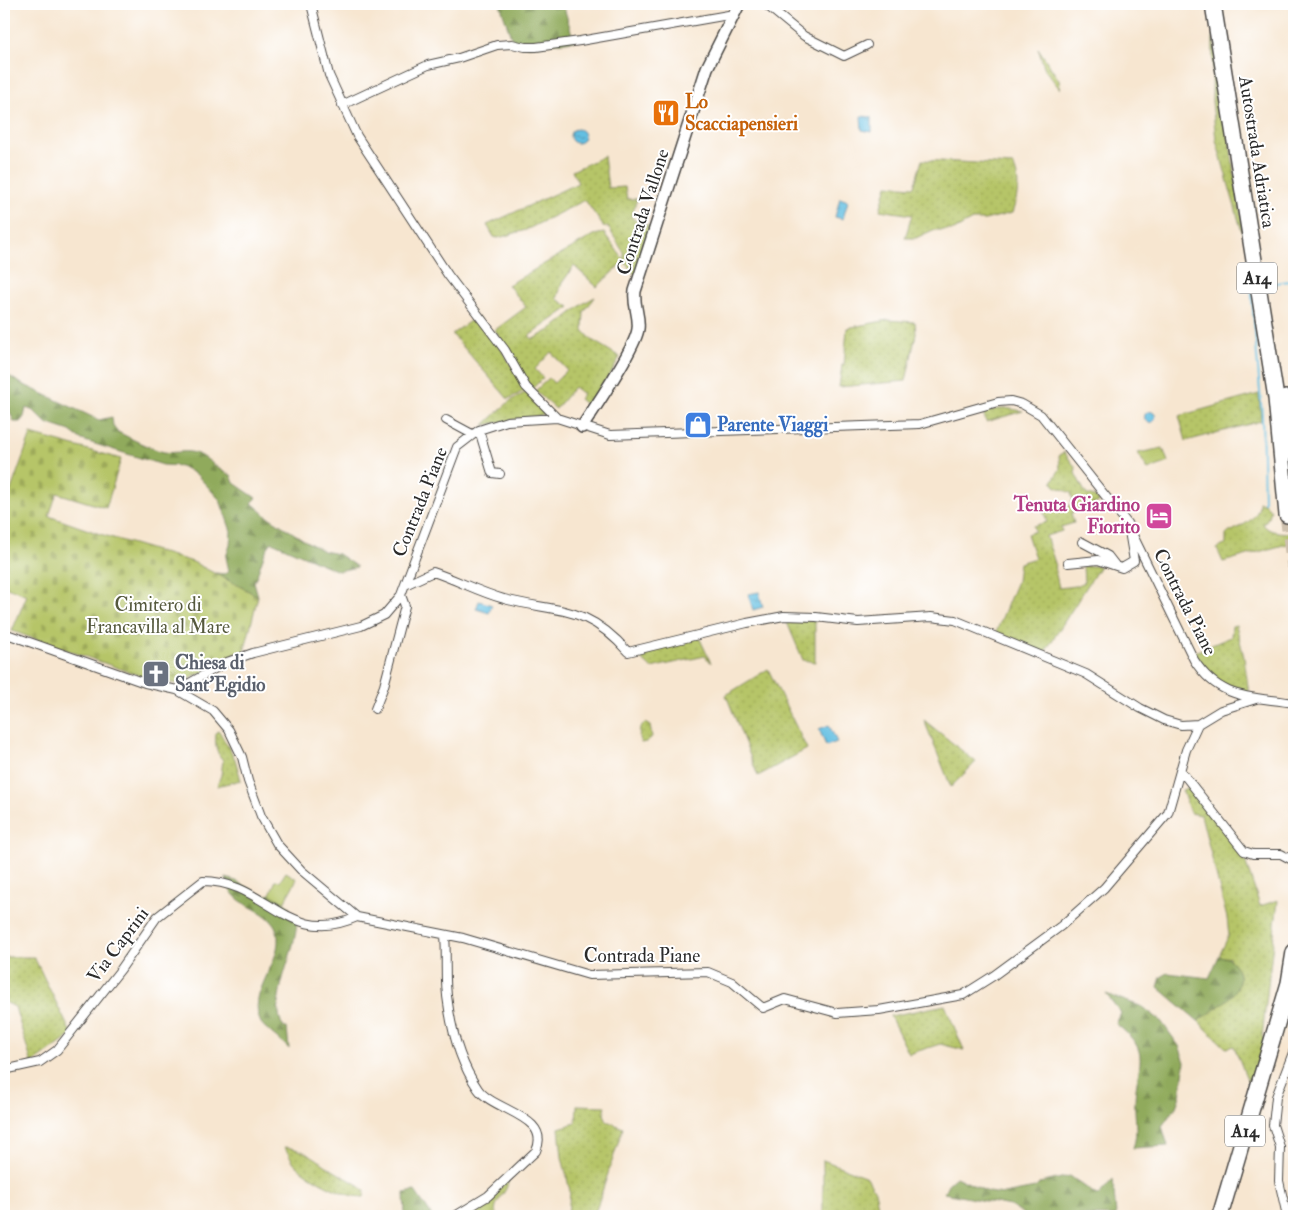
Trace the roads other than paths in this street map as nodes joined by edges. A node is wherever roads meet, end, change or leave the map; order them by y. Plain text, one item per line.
1 (311, 4) edge
2 (765, 4) edge
3 (1213, 4) edge
4 (1222, 4) edge
5 (737, 9) edge
6 (1224, 42) junction
7 (866, 45) dead end
8 (342, 105) junction
9 (557, 418) junction
10 (446, 420) dead end
11 (582, 427) junction
12 (475, 432) junction
13 (1294, 453) edge
14 (500, 474) dead end
15 (1288, 515) tunnel mouth
16 (1127, 523) junction
17 (1082, 542) dead end
18 (1068, 563) dead end
19 (1115, 565) junction
20 (405, 585) junction
21 (401, 595) junction
22 (4, 633) edge
23 (177, 690) junction
24 (1256, 699) junction
25 (1294, 703) edge
26 (375, 709) dead end
27 (1198, 724) junction
28 (1181, 771) junction
29 (1294, 861) edge
30 (357, 917) junction
31 (445, 935) junction
32 (1294, 952) edge
33 (1294, 998) edge
34 (1274, 1049) junction
35 (1294, 1050) edge
36 (4, 1070) edge
37 (455, 1216) edge
38 (1220, 1216) edge
39 (1230, 1216) edge
40 (1287, 1216) edge

1 - 8 street
2 - 7 street
3 - 6 highway, Autostrada Adriatica / A14
4 - 6 highway, Autostrada Adriatica / A14
5 - 8 street
5 - 11 street, Contrada Vallone
6 - 13 highway, Autostrada Adriatica / A14
6 - 15 highway, Autostrada Adriatica / A14
8 - 9 street
9 - 11 street, Contrada Piane
9 - 12 street, Contrada Piane
10 - 12 street
11 - 16 street, Contrada Piane
12 - 14 street
12 - 20 street, Contrada Piane
16 - 19 street
16 - 24 street, Contrada Piane
17 - 19 street
18 - 19 street
20 - 21 street, Contrada Piane
20 - 27 street
21 - 23 street, Contrada Piane
21 - 26 street
22 - 23 street, Contrada Piane
23 - 30 street, Contrada Piane
24 - 25 street, Contrada Piane
24 - 27 street, Contrada Piane
27 - 28 street, Contrada Piane
28 - 29 street
28 - 31 street, Contrada Piane
30 - 31 street, Contrada Piane
30 - 36 street, Via Caprini
31 - 37 street
32 - 34 highway, A14
33 - 34 highway, A14
34 - 38 highway, A14
34 - 39 highway, A14
35 - 40 street

